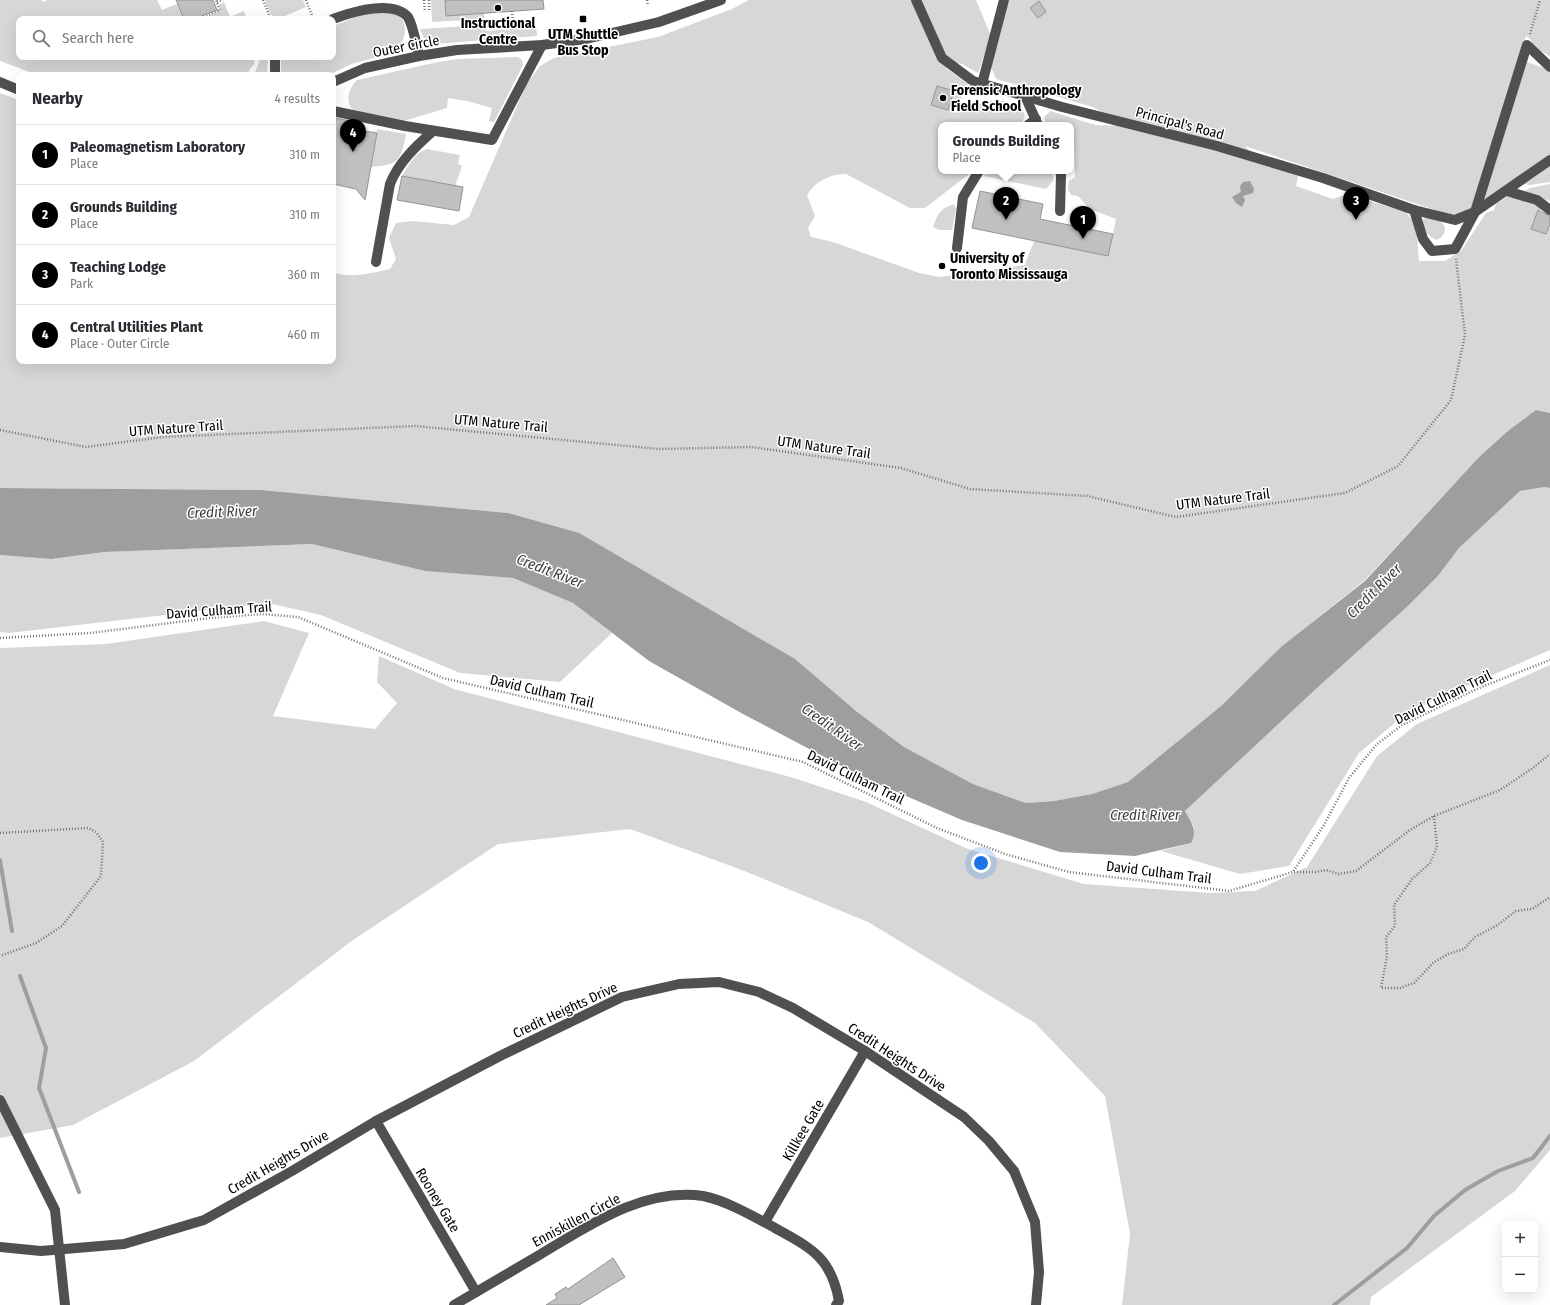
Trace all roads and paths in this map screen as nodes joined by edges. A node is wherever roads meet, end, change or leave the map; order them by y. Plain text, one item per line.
1 (223, 0) edge
2 (263, 0) edge
3 (306, 0) edge
4 (424, 0) edge
5 (428, 0) edge
6 (647, 0) edge
7 (721, 0) edge
8 (916, 0) edge
9 (1004, 0) edge
10 (1540, 0) edge
11 (217, 1) edge
12 (648, 6) dead end
13 (429, 11) dead end
14 (512, 11) dead end
15 (425, 12) dead end
16 (205, 16) edge
17 (270, 16) edge
18 (312, 16) edge
19 (336, 18) edge
20 (514, 27) dead end
21 (542, 45) junction
22 (1526, 45) junction
23 (419, 56) junction
24 (275, 60) edge
25 (1550, 67) edge
26 (275, 72) edge
27 (336, 81) edge
28 (0, 82) edge
29 (982, 84) junction
30 (16, 89) edge
31 (1025, 96) junction
32 (336, 113) edge
33 (1034, 122) edge
34 (433, 131) junction
35 (1550, 160) edge
36 (977, 174) edge
37 (1061, 174) edge
38 (1507, 191) junction
39 (1414, 210) junction
40 (1550, 210) edge
41 (1060, 211) dead end
42 (1475, 212) junction
43 (957, 248) dead end
44 (1455, 249) junction
45 (376, 262) dead end
46 (0, 430) edge
47 (0, 638) edge
48 (1550, 660) edge
49 (1550, 754) edge
50 (1434, 816) junction
51 (0, 832) edge
52 (1293, 872) junction
53 (1550, 898) edge
54 (0, 956) edge
55 (865, 1051) junction
56 (0, 1100) edge
57 (376, 1121) junction
58 (765, 1222) junction
59 (0, 1247) edge
60 (59, 1250) junction
61 (476, 1292) junction
62 (66, 1305) edge
63 (454, 1305) edge
64 (836, 1305) edge
65 (1036, 1305) edge

1 - 11 path
2 - 17 path
3 - 18 path
4 - 15 path
5 - 13 path
6 - 12 path
7 - 21 street, Outer Circle
8 - 29 street, Principal's Road
9 - 29 street
10 - 22 path
11 - 16 path
14 - 20 path
19 - 23 street
21 - 23 street, Outer Circle
21 - 34 street
22 - 25 street
22 - 42 street
23 - 27 street, Outer Circle
24 - 26 street
28 - 30 street
29 - 31 street, Principal's Road
31 - 33 street
31 - 39 street, Principal's Road
32 - 34 street
34 - 45 street
35 - 38 street, Principal's Road
36 - 43 street
37 - 41 street
38 - 40 street
38 - 42 street, Principal's Road
39 - 42 street, Principal's Road
39 - 44 street
42 - 44 street
44 - 46 path, UTM Nature Trail
47 - 52 path, David Culham Trail
48 - 52 path, David Culham Trail
49 - 50 path
50 - 52 path
50 - 53 path
51 - 54 path
55 - 57 street, Credit Heights Drive
55 - 58 street, Killkee Gate
55 - 65 street, Credit Heights Drive
56 - 60 street
57 - 60 street, Credit Heights Drive
57 - 61 street, Rooney Gate
58 - 61 street, Enniskillen Circle
58 - 64 street, Enniskillen Circle
59 - 60 street, Credit Heights Drive
60 - 62 street
61 - 63 street, Enniskillen Circle

